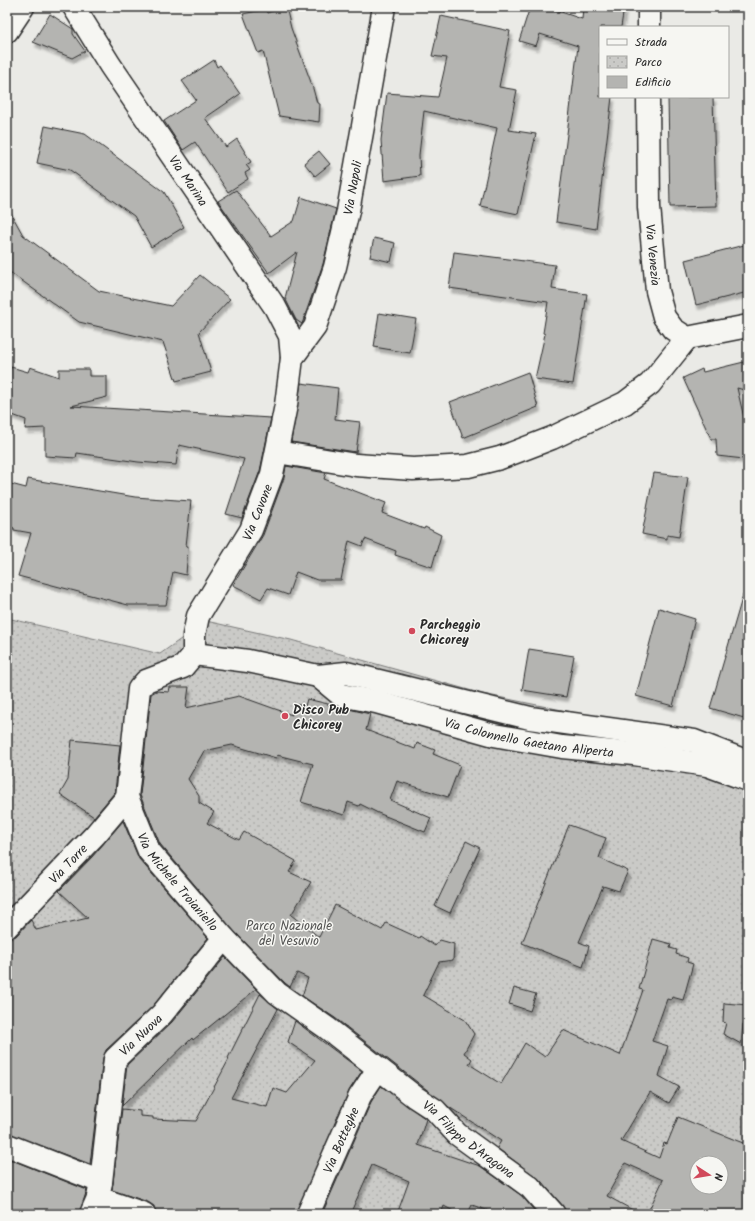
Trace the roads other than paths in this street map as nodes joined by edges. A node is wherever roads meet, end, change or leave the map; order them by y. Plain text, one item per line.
1 (23, 7) edge
2 (74, 7) edge
3 (384, 7) edge
4 (650, 7) edge
5 (649, 26) edge
6 (7, 31) edge
7 (648, 98) edge
8 (748, 326) edge
9 (687, 338) junction
10 (292, 358) junction
11 (277, 452) junction
12 (194, 654) junction
13 (318, 676) junction
14 (748, 762) edge
15 (748, 780) edge
16 (127, 797) junction
17 (7, 927) edge
18 (224, 938) junction
19 (378, 1069) junction
20 (7, 1145) edge
21 (96, 1198) edge
22 (144, 1214) edge
23 (308, 1214) edge
24 (554, 1214) edge

1 - 6 street
2 - 10 street, Via Marina
3 - 10 street, Via Napoli
4 - 5 street
7 - 9 street, Via Venezia
8 - 9 street
9 - 11 street
10 - 11 street, Via Cavone
11 - 12 street, Via Cavone
12 - 13 street, Via Colonnello Gaetano Aliperta
12 - 16 street, Via Michele Troianiello
13 - 14 street, Via Colonnello Gaetano Aliperta
13 - 15 street, Via Colonnello Gaetano Aliperta
16 - 17 street, Via Torre
16 - 18 street, Via Michele Troianiello
18 - 19 street, Via Michele Troianiello
18 - 21 street, Via Nuova
19 - 23 street, Via Botteghe
19 - 24 street, Via Filippo D'Aragona
20 - 21 street
21 - 22 street

